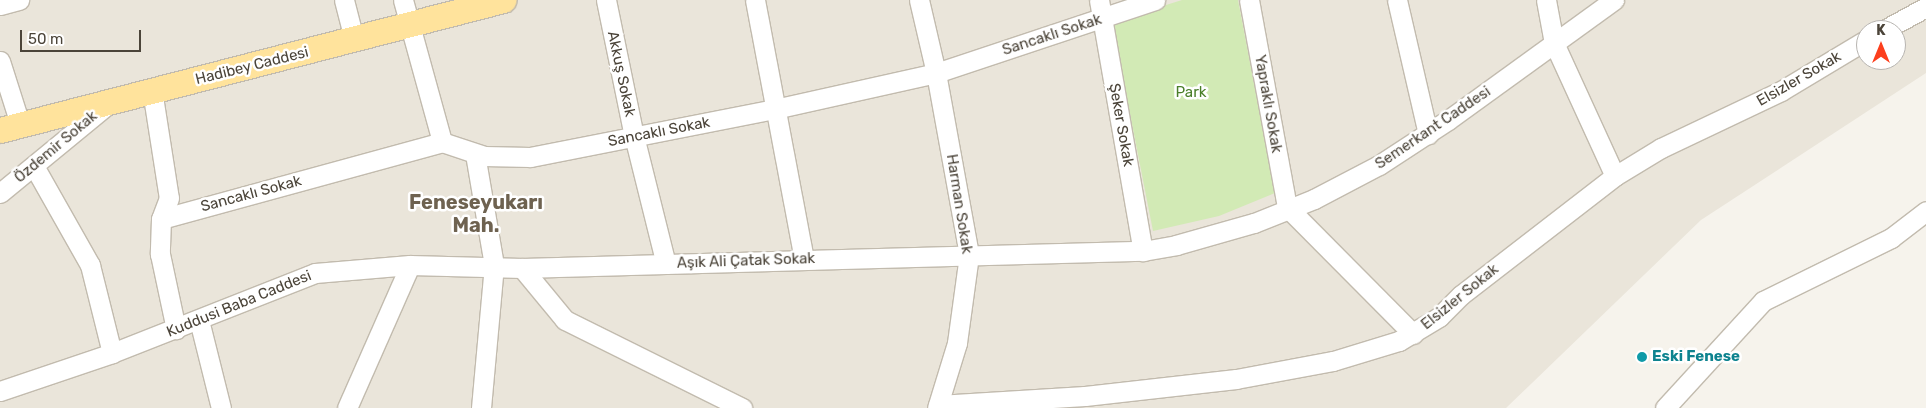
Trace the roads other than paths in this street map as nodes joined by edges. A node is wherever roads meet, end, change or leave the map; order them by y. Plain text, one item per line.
1 (19, 0) edge
2 (344, 0) edge
3 (403, 0) edge
4 (503, 0) edge
5 (606, 0) edge
6 (755, 0) edge
7 (919, 0) edge
8 (1155, 0) edge
9 (1249, 0) edge
10 (1397, 0) edge
11 (1546, 0) edge
12 (1614, 0) edge
13 (476, 3) edge
14 (0, 6) edge
15 (1926, 7) edge
16 (1101, 9) edge
17 (1902, 20) edge
18 (408, 25) junction
19 (354, 39) junction
20 (1554, 43) junction
21 (1856, 46) edge
22 (0, 61) edge
23 (936, 73) junction
24 (152, 90) junction
25 (112, 100) junction
26 (775, 109) junction
27 (10, 127) edge
28 (1428, 134) junction
29 (634, 136) junction
30 (442, 142) junction
31 (476, 154) junction
32 (34, 166) junction
33 (1615, 176) junction
34 (0, 193) edge
35 (1287, 208) junction
36 (1926, 211) edge
37 (161, 218) junction
38 (1143, 251) junction
39 (970, 255) junction
40 (804, 259) junction
41 (666, 264) junction
42 (410, 265) junction
43 (494, 265) junction
44 (522, 268) junction
45 (199, 320) junction
46 (176, 329) junction
47 (1413, 334) junction
48 (112, 353) junction
49 (0, 390) edge
50 (938, 407) edge
51 (221, 408) edge
52 (347, 408) edge
53 (481, 408) edge
54 (742, 408) edge
55 (1665, 408) edge

1 - 14 street
2 - 19 street
3 - 18 street
4 - 13 main road, Hadibey Caddesi
5 - 29 street, Akkuş Sokak
6 - 26 street
7 - 23 street, Harman Sokak
8 - 16 street, Sancaklı Sokak
9 - 35 street, Yapraklı Sokak
10 - 28 street
11 - 20 street
12 - 20 street, Semerkant Caddesi
13 - 18 main road, Hadibey Caddesi
15 - 17 street
16 - 23 street, Sancaklı Sokak
16 - 38 street, Şeker Sokak
18 - 19 main road, Hadibey Caddesi
18 - 30 street
19 - 24 main road, Hadibey Caddesi
20 - 28 street, Semerkant Caddesi
20 - 33 street
21 - 33 street, Elsizler Sokak
22 - 27 street
23 - 26 street, Sancaklı Sokak
23 - 39 street, Harman Sokak
24 - 25 main road, Hadibey Caddesi
24 - 37 street
25 - 27 main road, Hadibey Caddesi
25 - 32 street, Özdemir Sokak
26 - 29 street, Sancaklı Sokak
26 - 40 street
28 - 35 street, Semerkant Caddesi
29 - 31 street, Sancaklı Sokak
29 - 41 street, Akkuş Sokak
30 - 31 street, Sancaklı Sokak
30 - 37 street, Sancaklı Sokak
31 - 43 street
32 - 34 street, Özdemir Sokak
32 - 48 street
33 - 47 street, Elsizler Sokak
35 - 38 street, Semerkant Caddesi
35 - 47 street
36 - 55 street
37 - 46 street
38 - 39 street, Semerkant Caddesi
39 - 40 street, Aşık Ali Çatak Sokak
39 - 50 street, Harman Sokak
40 - 41 street, Aşık Ali Çatak Sokak
41 - 44 street, Aşık Ali Çatak Sokak
42 - 43 street, Kuddusi Baba Caddesi
42 - 45 street, Kuddusi Baba Caddesi
42 - 52 street
43 - 44 street, Kuddusi Baba Caddesi
43 - 53 street
44 - 54 street
45 - 46 street, Kuddusi Baba Caddesi
45 - 51 street
46 - 48 street, Kuddusi Baba Caddesi
47 - 50 street, Elsizler Sokak
48 - 49 street, Kuddusi Baba Caddesi

